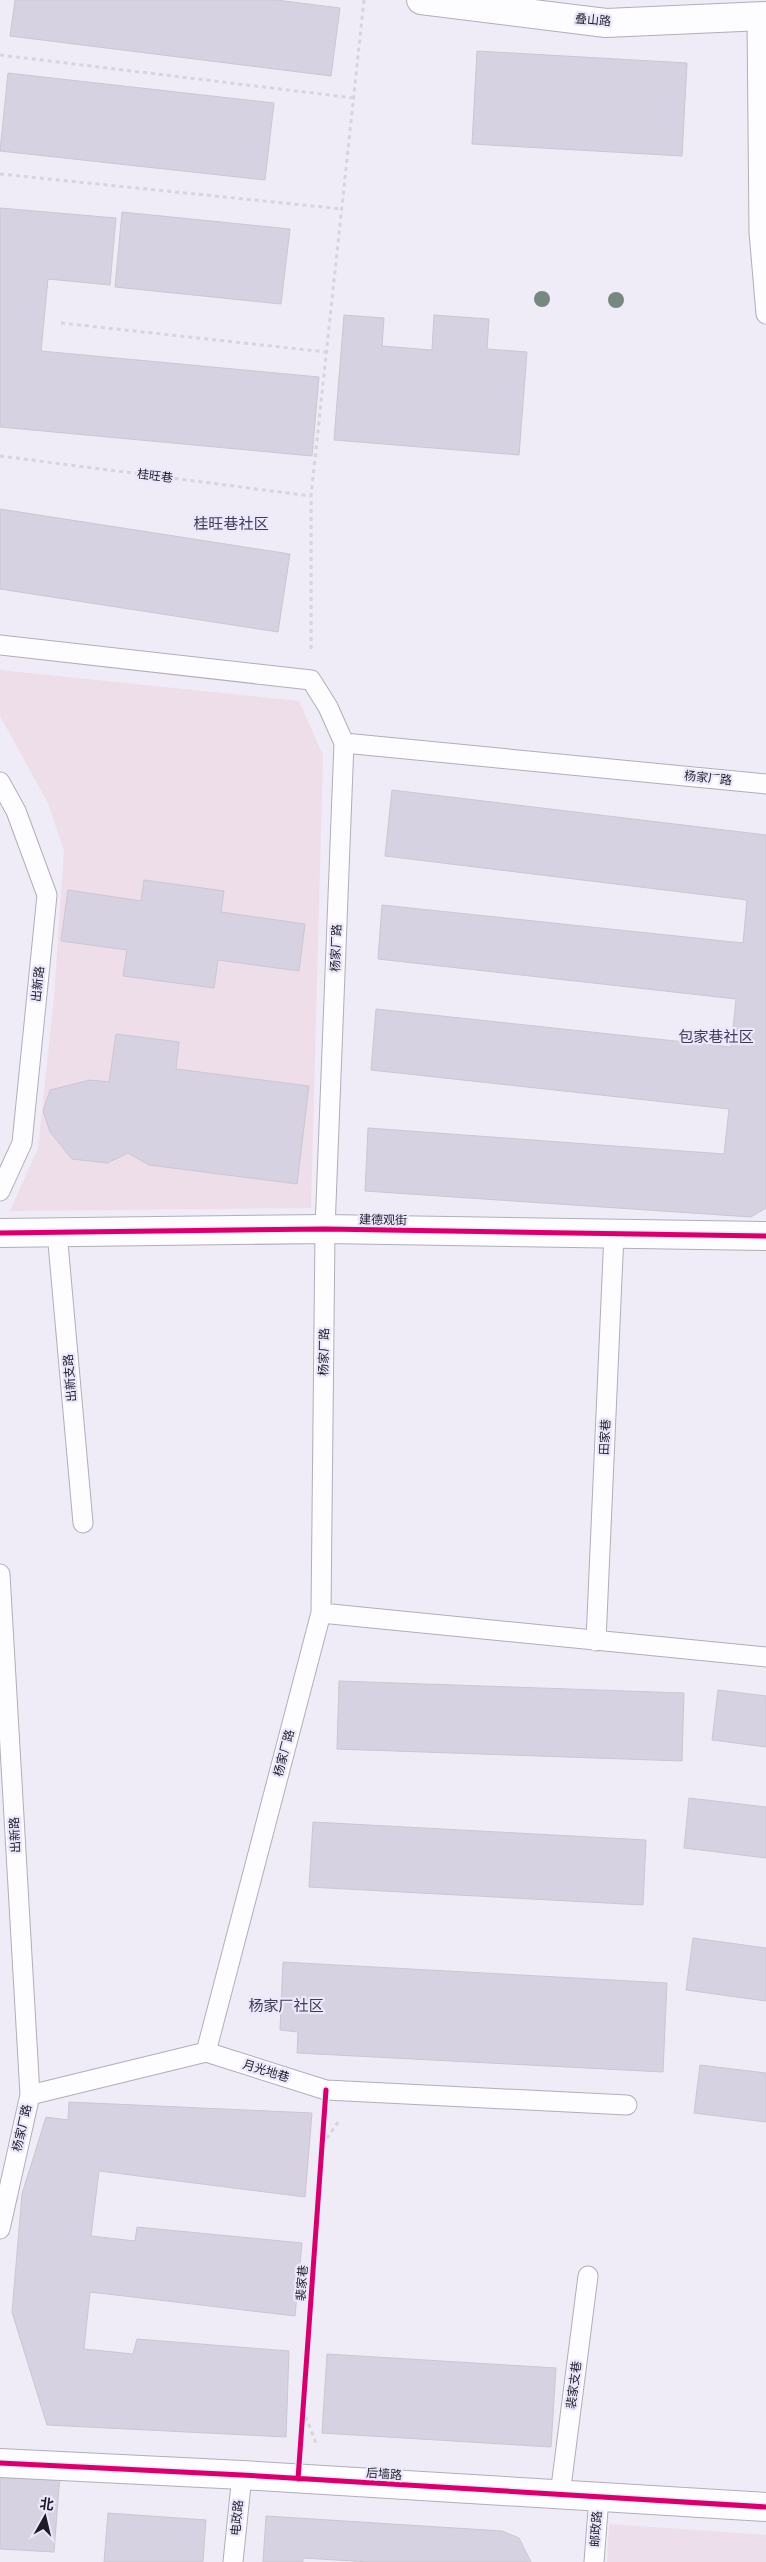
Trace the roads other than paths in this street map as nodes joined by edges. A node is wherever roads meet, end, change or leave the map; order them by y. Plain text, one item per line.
1 (420, 0) edge
2 (762, 16) edge
3 (766, 314) edge
4 (0, 644) edge
5 (344, 743) junction
6 (0, 782) edge
7 (766, 784) edge
8 (0, 1191) edge
9 (325, 1229) junction
10 (57, 1232) junction
11 (0, 1233) edge
12 (614, 1233) junction
13 (766, 1236) edge
14 (83, 1523) dead end
15 (0, 1574) edge
16 (321, 1613) junction
17 (596, 1641) junction
18 (766, 1657) edge
19 (206, 2052) junction
20 (30, 2095) junction
21 (627, 2105) dead end
22 (0, 2229) edge
23 (588, 2276) dead end
24 (0, 2463) edge
25 (242, 2475) junction
26 (560, 2494) junction
27 (599, 2497) junction
28 (766, 2507) edge
29 (233, 2562) edge
30 (594, 2562) edge

1 - 2 street, 叠山路
2 - 3 lane
4 - 5 lane
5 - 7 lane, 杨家厂路
5 - 9 lane, 杨家厂路
6 - 8 lane, 出新路
9 - 10 street, 建德观街
9 - 12 street, 建德观街
9 - 16 lane, 杨家厂路
10 - 11 street, 建德观街
10 - 14 lane, 出新支路
12 - 13 street, 建德观街
12 - 17 lane, 田家巷
15 - 20 lane, 出新路
16 - 17 lane
16 - 19 lane, 杨家厂路
17 - 18 lane
19 - 20 lane, 杨家厂路
19 - 21 lane, 月光地巷
20 - 22 lane, 杨家厂路
23 - 26 lane, 裴家支巷
24 - 25 street, 后墙路
25 - 26 street, 后墙路
25 - 29 lane, 电政路
26 - 27 street, 后墙路
27 - 28 street, 后墙路
27 - 30 lane, 邮政路

